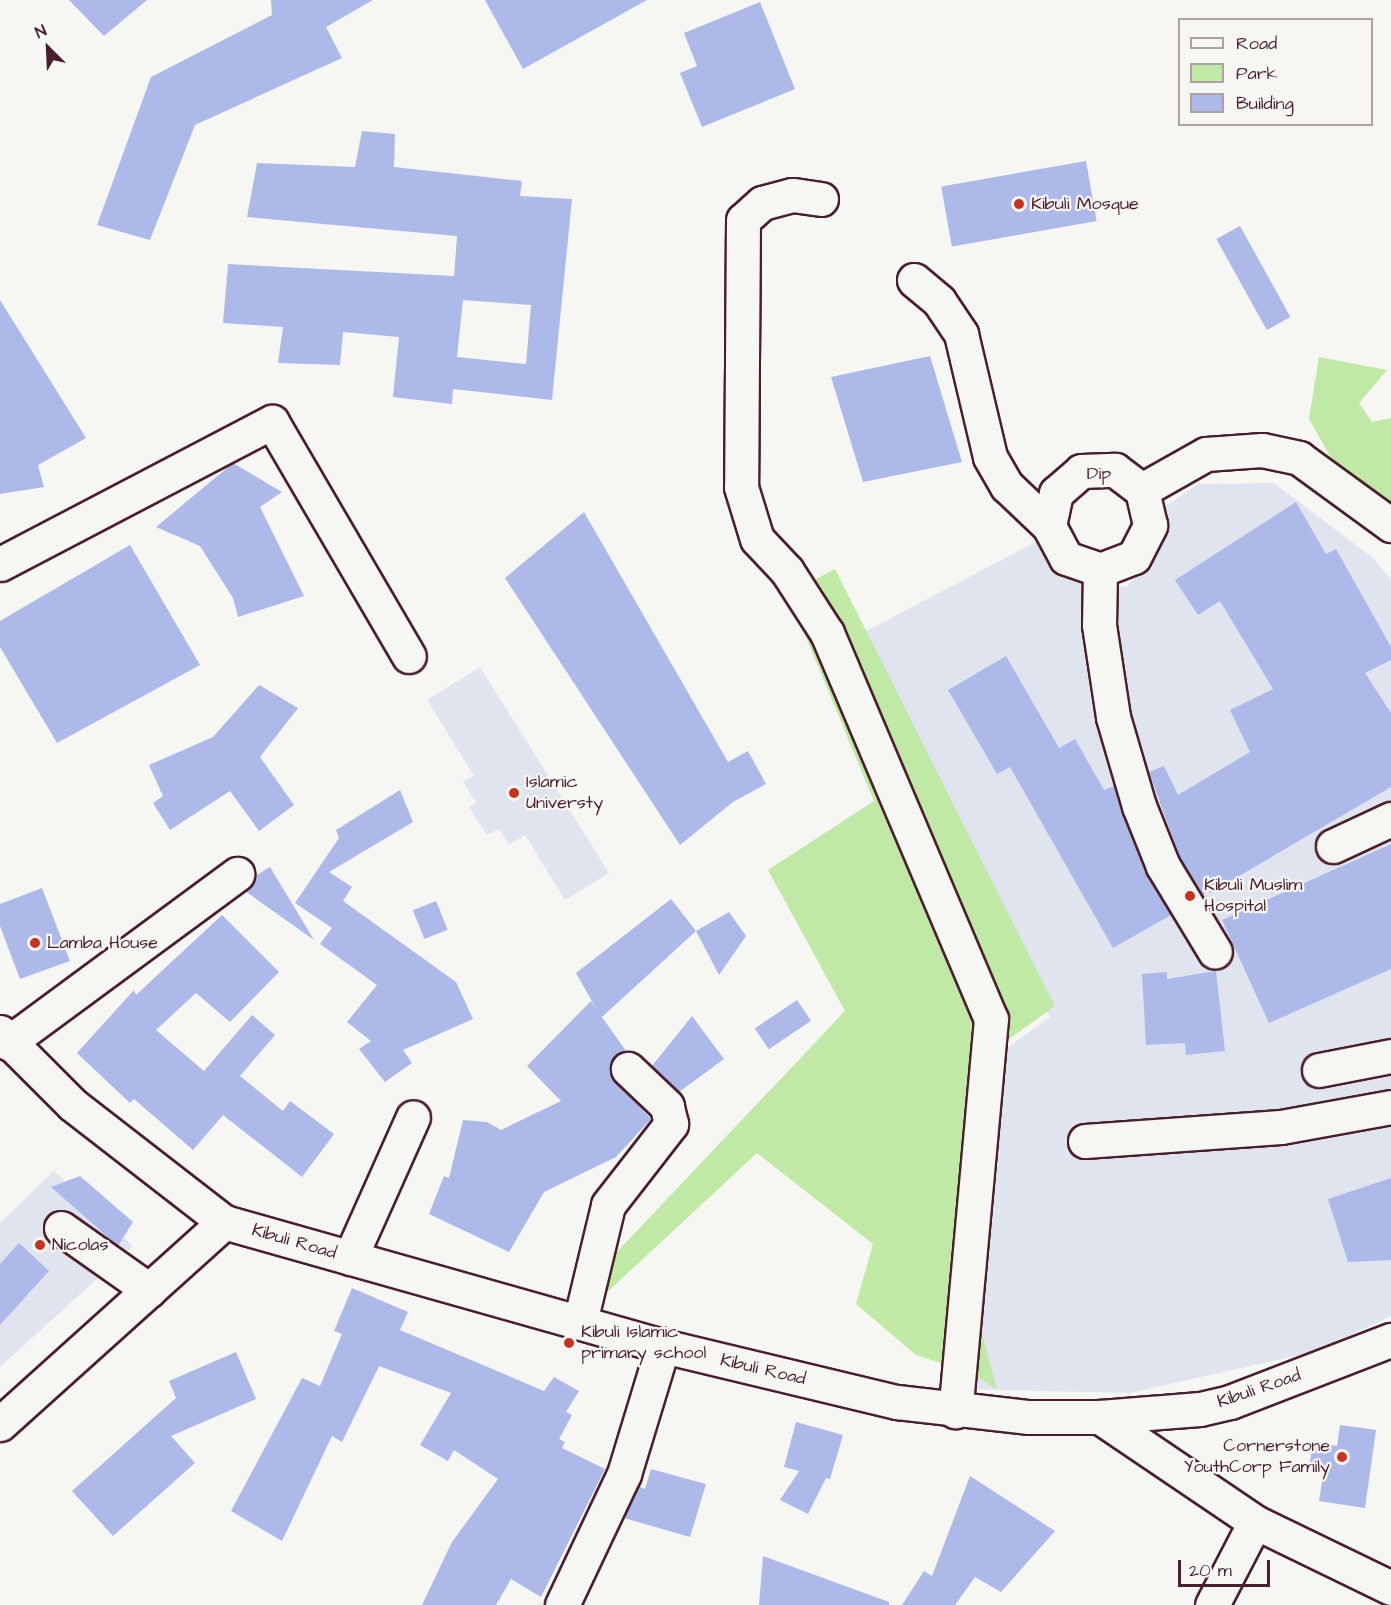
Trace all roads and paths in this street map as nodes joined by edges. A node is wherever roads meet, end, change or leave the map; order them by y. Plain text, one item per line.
1 (820, 199) dead end
2 (914, 280) dead end
3 (1142, 490) junction
4 (1391, 525) edge
5 (1049, 526) junction
6 (0, 564) edge
7 (1100, 570) junction
8 (409, 656) dead end
9 (1391, 819) edge
10 (1333, 846) dead end
11 (237, 874) dead end
12 (1215, 952) dead end
13 (4, 1038) edge
14 (1391, 1056) edge
15 (628, 1069) dead end
16 (1319, 1070) dead end
17 (1391, 1107) edge
18 (413, 1117) dead end
19 (1085, 1141) dead end
20 (224, 1222) junction
21 (62, 1228) dead end
22 (350, 1258) junction
23 (149, 1290) junction
24 (580, 1322) junction
25 (1391, 1340) edge
26 (663, 1346) junction
27 (955, 1411) junction
28 (1100, 1417) junction
29 (0, 1424) edge
30 (1255, 1522) junction
31 (1391, 1588) edge
32 (562, 1605) edge
33 (1212, 1605) edge

1 - 27 street
2 - 5 street
3 - 4 street
3 - 5 street, Dip
3 - 7 street
5 - 7 street
6 - 8 street
7 - 12 street
9 - 10 street
11 - 13 street
13 - 20 street
14 - 16 street
15 - 24 street
17 - 19 street
18 - 22 street
20 - 22 street, Kibuli Road
20 - 23 street
21 - 23 street
22 - 24 street, Kibuli Road
23 - 29 street
24 - 26 street, Kibuli Road
25 - 28 street, Kibuli Road
26 - 27 street, Kibuli Road
26 - 32 street
27 - 28 street, Kibuli Road
28 - 30 street
30 - 31 street
30 - 33 street

